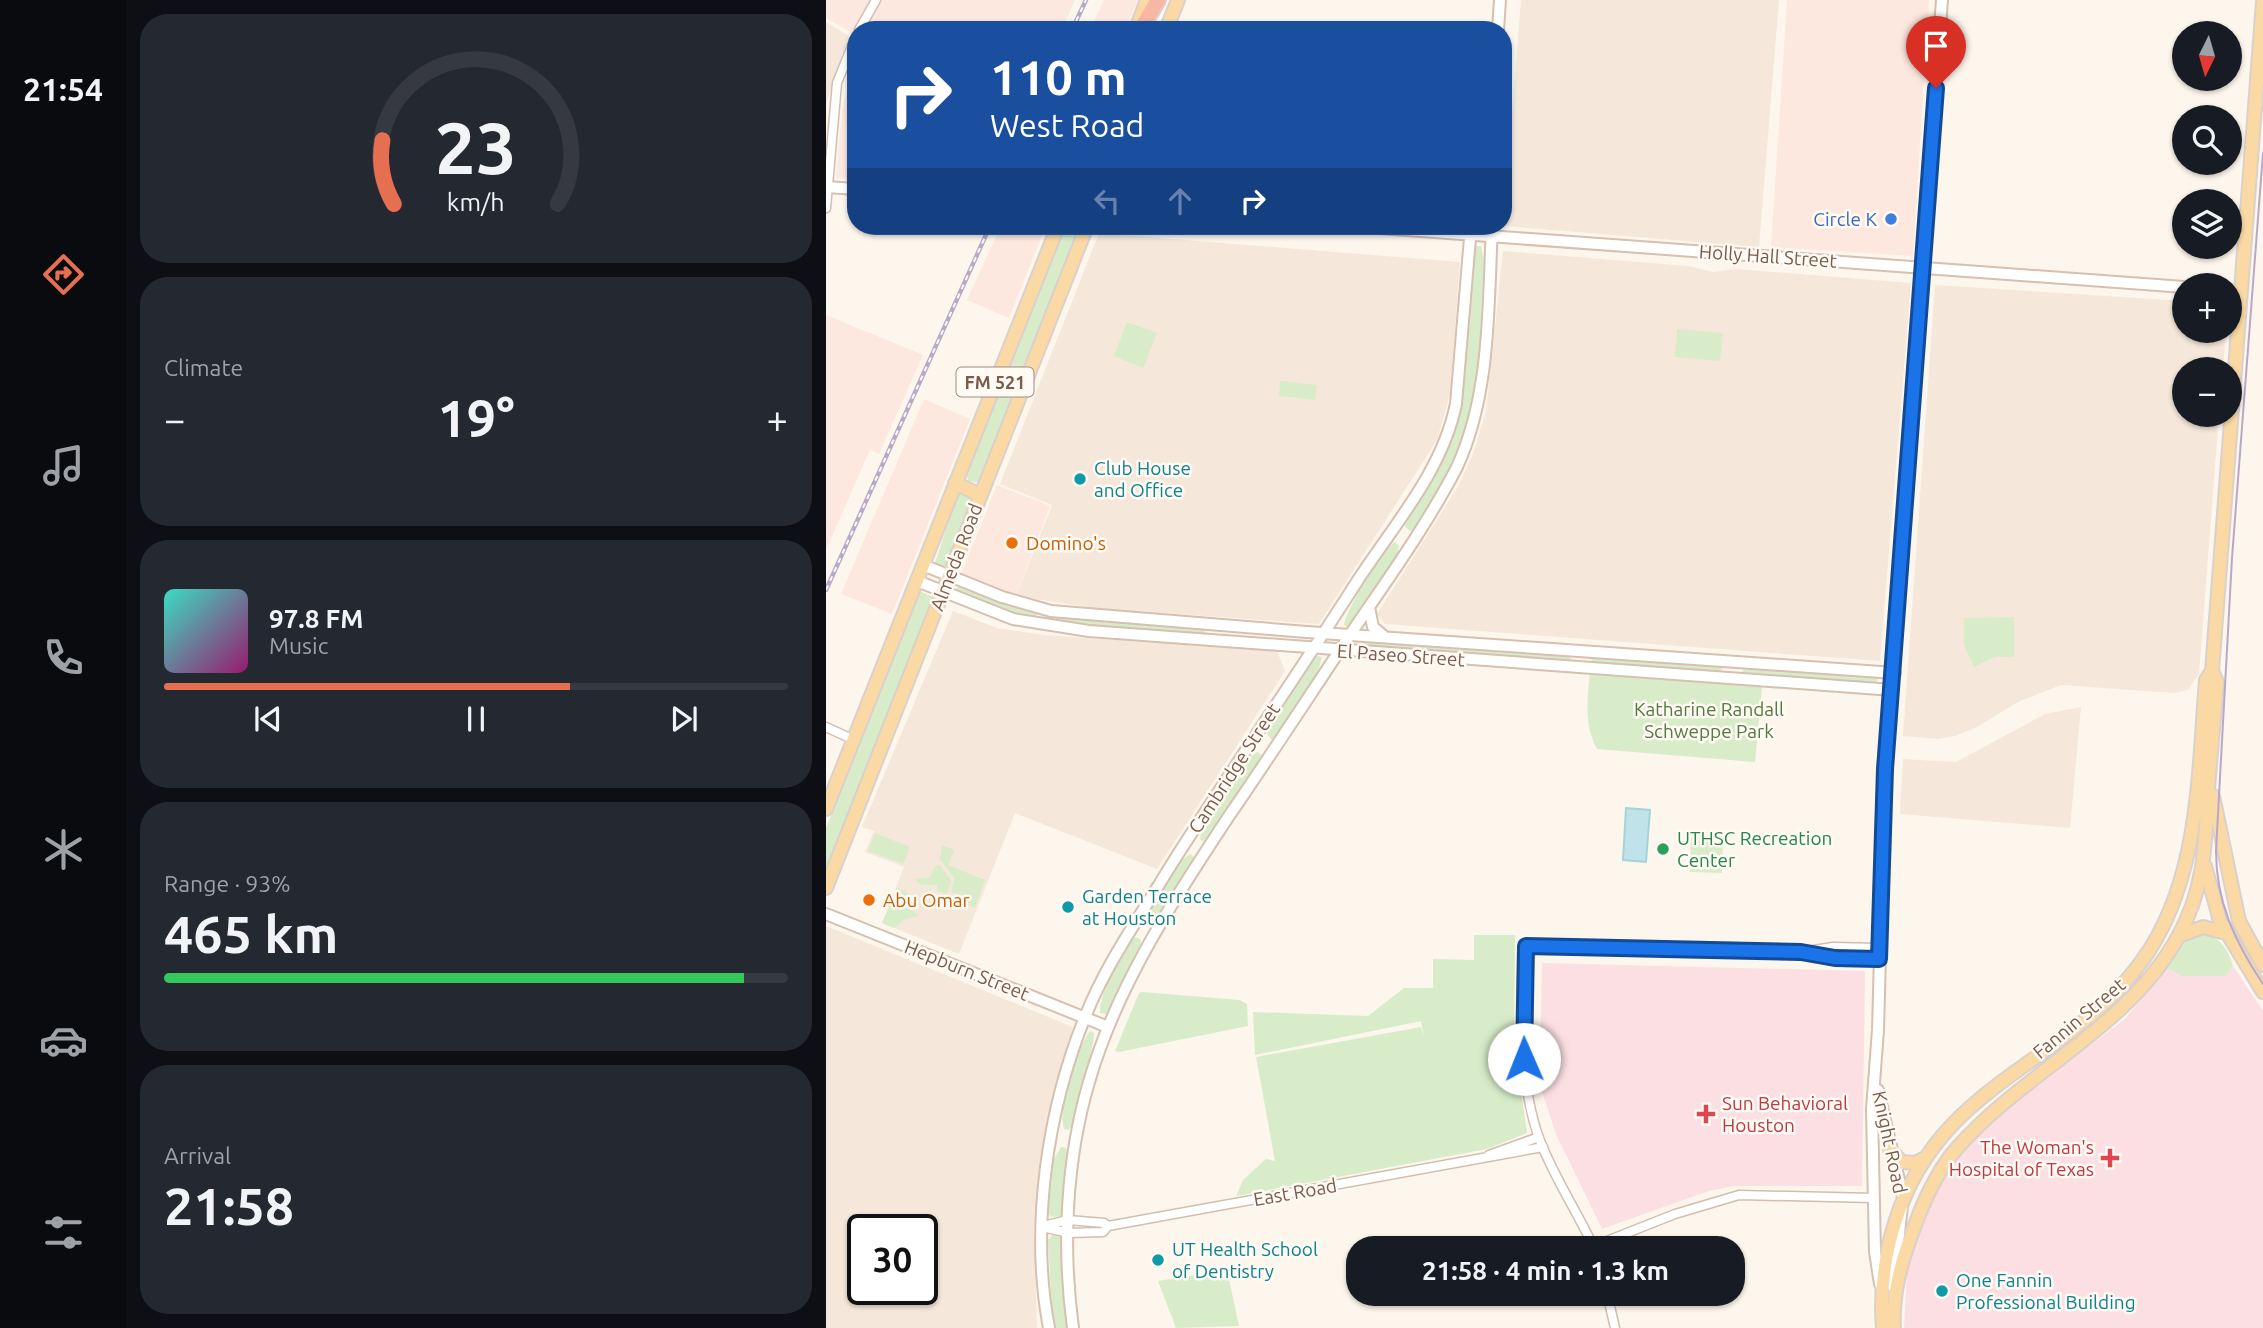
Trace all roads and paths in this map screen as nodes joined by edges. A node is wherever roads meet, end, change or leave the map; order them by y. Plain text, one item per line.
1 (876, 0) edge
2 (1147, 0) edge
3 (1158, 0) edge
4 (1178, 0) edge
5 (1500, 0) edge
6 (1942, 0) edge
7 (2263, 2) edge
8 (864, 21) edge
9 (1141, 21) edge
10 (1144, 21) edge
11 (1170, 21) edge
12 (1499, 21) edge
13 (847, 58) edge
14 (827, 187) edge
15 (847, 188) edge
16 (826, 208) edge
17 (1512, 233) edge
18 (1054, 235) edge
19 (1083, 235) edge
20 (1471, 235) edge
21 (1492, 235) edge
22 (1923, 268) junction
23 (2238, 273) edge
24 (2172, 286) edge
25 (2233, 343) edge
26 (955, 483) junction
27 (980, 495) junction
28 (1394, 531) junction
29 (1410, 542) junction
30 (923, 565) junction
31 (950, 576) junction
32 (917, 581) junction
33 (944, 592) junction
34 (1370, 607) junction
35 (1051, 611) junction
36 (1213, 625) junction
37 (1049, 626) junction
38 (1323, 634) junction
39 (1350, 635) junction
40 (1391, 638) junction
41 (1212, 641) junction
42 (1284, 647) junction
43 (1313, 650) junction
44 (1339, 651) junction
45 (1584, 652) junction
46 (1731, 661) junction
47 (1580, 667) junction
48 (1299, 671) junction
49 (2212, 671) junction
50 (1895, 673) junction
51 (1729, 678) junction
52 (1893, 690) junction
53 (826, 726) edge
54 (854, 740) junction
55 (1252, 742) junction
56 (1271, 755) junction
57 (2209, 778) junction
58 (2196, 804) junction
59 (826, 809) edge
60 (1186, 841) junction
61 (1205, 853) junction
62 (2205, 864) junction
63 (826, 888) edge
64 (826, 914) edge
65 (1134, 924) junction
66 (2226, 933) junction
67 (2179, 936) junction
68 (1153, 937) junction
69 (1879, 953) junction
70 (2263, 965) edge
71 (2263, 992) edge
72 (1084, 1017) junction
73 (1108, 1027) junction
74 (1875, 1070) junction
75 (1942, 1132) junction
76 (1052, 1137) junction
77 (1539, 1137) junction
78 (1076, 1140) junction
79 (1544, 1147) junction
80 (1956, 1148) junction
81 (1891, 1150) junction
82 (1483, 1158) junction
83 (1923, 1158) junction
84 (1903, 1197) junction
85 (1873, 1198) junction
86 (1069, 1220) junction
87 (1108, 1226) junction
88 (1042, 1227) junction
89 (1069, 1233) junction
90 (1588, 1236) edge
91 (1621, 1236) edge
92 (1881, 1290) junction
93 (1893, 1299) junction
94 (1610, 1306) edge
95 (1049, 1328) edge
96 (1073, 1328) edge
97 (1615, 1328) edge
98 (1883, 1328) edge
99 (1894, 1328) edge

1 - 8 street
2 - 9 main road
3 - 10 highway
4 - 11 main road
5 - 12 street
6 - 22 street, Knight Road
7 - 23 main road, Fannin Street
13 - 14 street
14 - 15 street
14 - 16 street
17 - 22 street, Holly Hall Street
18 - 26 main road, Almeda Road / FM 521
19 - 27 main road, Almeda Road / FM 521
20 - 28 street, Cambridge Street
21 - 29 street, Cambridge Street
22 - 24 street, Holly Hall Street
22 - 50 street, Knight Road
25 - 49 main road, Fannin Street
26 - 27 main road
26 - 30 main road, Almeda Road / FM 521
27 - 31 main road, Almeda Road / FM 521
28 - 29 street
28 - 38 street, Cambridge Street
29 - 34 street, Cambridge Street
30 - 31 street, El Paseo Street
30 - 32 main road, Almeda Road / FM 521
31 - 33 main road, Almeda Road / FM 521
31 - 35 street, El Paseo Street
32 - 33 street, El Paseo Street
32 - 54 main road, Almeda Road / FM 521
33 - 37 street, El Paseo Street
33 - 63 main road, Almeda Road / FM 521
34 - 39 street, Cambridge Street
34 - 40 street
35 - 36 street, El Paseo Street
35 - 37 street
36 - 38 street, El Paseo Street
36 - 41 street
37 - 41 street, El Paseo Street
38 - 39 street, El Paseo Street
38 - 43 street, Cambridge Street
39 - 40 street, El Paseo Street
39 - 44 street, Cambridge Street
40 - 45 street, El Paseo Street
41 - 42 street, El Paseo Street
42 - 43 street, El Paseo Street
42 - 48 street
43 - 44 street, El Paseo Street
43 - 48 street, Cambridge Street
44 - 47 street, El Paseo Street
44 - 56 street, Cambridge Street
45 - 46 street, El Paseo Street
45 - 47 street
46 - 50 street, El Paseo Street
46 - 51 street
47 - 51 street, El Paseo Street
48 - 55 street, Cambridge Street
49 - 57 main road, Fannin Street
49 - 58 main road, Fannin Street
50 - 52 street, Knight Road
51 - 52 street, El Paseo Street
52 - 69 street, Knight Road
53 - 54 street
54 - 59 main road, Almeda Road / FM 521
55 - 56 street
55 - 60 street, Cambridge Street
56 - 61 street, Cambridge Street
57 - 62 main road, Fannin Street
57 - 70 main road
58 - 62 main road
58 - 75 main road, Fannin Street
60 - 61 street
60 - 65 street, Cambridge Street
61 - 68 street, Cambridge Street
62 - 66 main road
62 - 67 main road, Fannin Street
64 - 72 street, Hepburn Street
65 - 68 street
65 - 72 street, Cambridge Street
66 - 67 main road
66 - 71 main road
67 - 80 main road, Fannin Street
68 - 73 street, Cambridge Street
69 - 74 street, Knight Road
69 - 77 street
72 - 73 street, Hepburn Street
72 - 76 street, Cambridge Street
73 - 78 street, Cambridge Street
74 - 81 street, Knight Road
74 - 85 street, Knight Road
75 - 80 main road
75 - 83 main road, Fannin Street
76 - 78 street
76 - 88 street, Cambridge Street
77 - 79 street
77 - 82 street, East Road
78 - 86 street, Cambridge Street
79 - 82 street, East Road
79 - 90 street
80 - 93 main road, Fannin Street
81 - 83 main road
81 - 84 street, Knight Road
82 - 87 street, East Road
83 - 84 main road, Fannin Street
84 - 92 main road, Fannin Street
84 - 93 street, Knight Road
85 - 91 street
85 - 92 street, Knight Road
86 - 87 street, East Road
86 - 88 street, East Road
86 - 89 street, Cambridge Street
87 - 89 street, East Road
88 - 89 street, East Road
88 - 95 street, Cambridge Street
89 - 96 street, Cambridge Street
92 - 98 main road, Fannin Street
93 - 99 main road, Fannin Street
94 - 97 street

